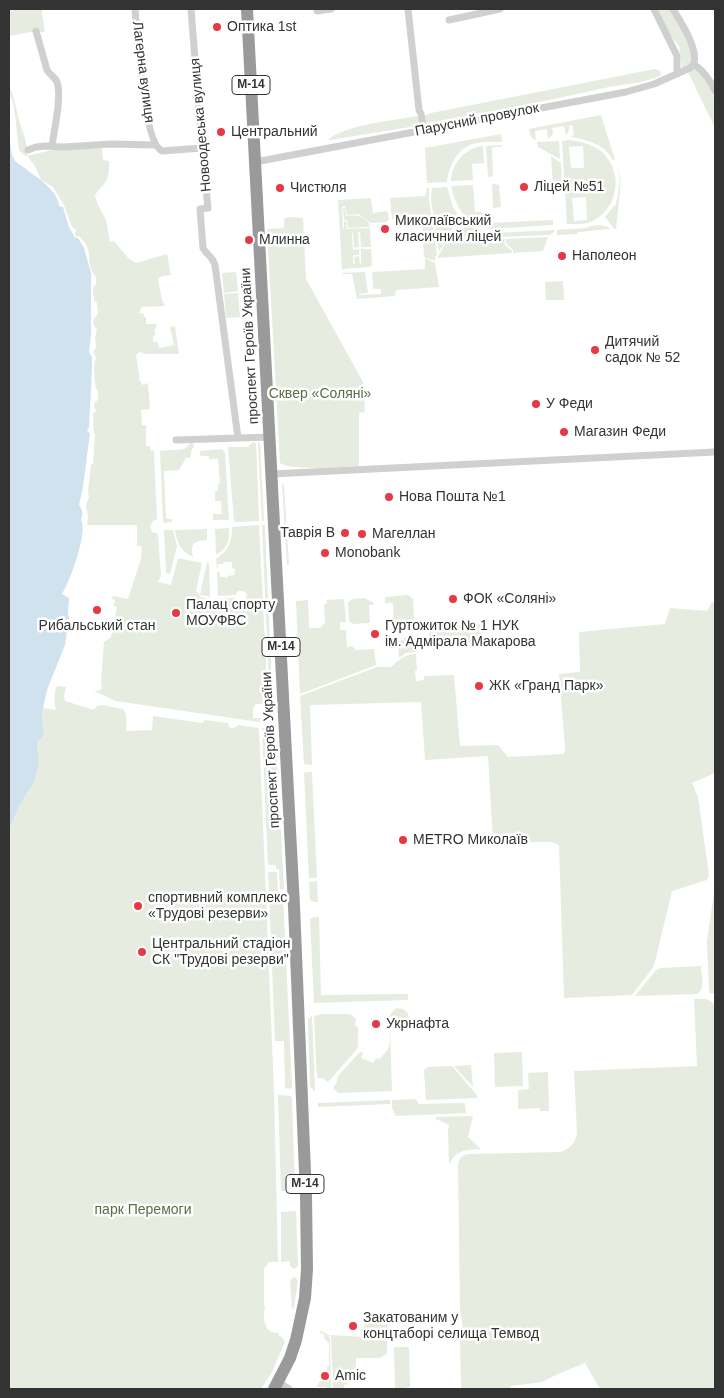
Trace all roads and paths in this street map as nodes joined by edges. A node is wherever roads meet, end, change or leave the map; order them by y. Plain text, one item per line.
1 (135, 9) edge
2 (191, 9) edge
3 (247, 9) edge
4 (331, 9) edge
5 (408, 9) edge
6 (500, 9) edge
7 (654, 9) edge
8 (673, 9) edge
9 (317, 11) dead end
10 (449, 20) dead end
11 (36, 31) dead end
12 (694, 64) junction
13 (677, 74) junction
14 (715, 91) edge
15 (424, 130) junction
16 (155, 144) junction
17 (52, 146) junction
18 (202, 148) junction
19 (28, 150) dead end
20 (255, 162) junction
21 (270, 437) junction
22 (238, 438) junction
23 (176, 440) dead end
24 (715, 452) edge
25 (272, 474) junction
26 (280, 1387) edge

1 - 16 street, Лагерна вулиця
2 - 18 street, Новоодеська вулиця
3 - 20 highway, проспект Героїв України / М-14
4 - 9 street
5 - 15 street
6 - 10 street
7 - 13 street
8 - 12 street
11 - 17 street
12 - 13 street, Парусний провулок
12 - 14 street
13 - 15 street, Парусний провулок
15 - 20 street, Парусний провулок
16 - 17 street
16 - 18 street
17 - 19 street
18 - 22 street, Новоодеська вулиця
20 - 21 highway, проспект Героїв України / М-14
21 - 22 street
21 - 25 highway, проспект Героїв України / М-14
22 - 23 street
24 - 25 street
25 - 26 highway, проспект Героїв України / М-14

